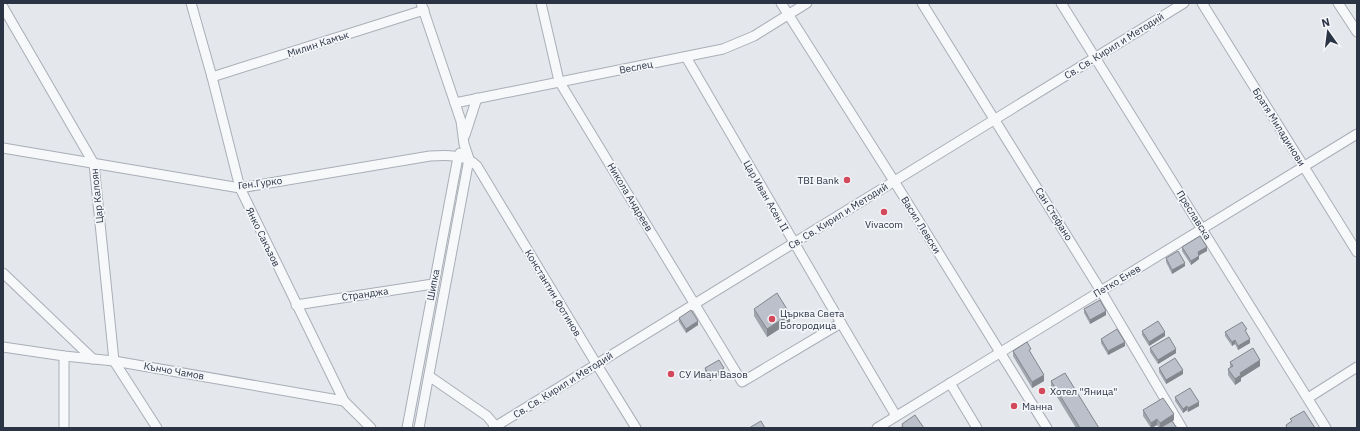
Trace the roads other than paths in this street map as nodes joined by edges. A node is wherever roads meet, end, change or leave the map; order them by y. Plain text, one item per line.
1 (191, 3) edge
2 (541, 3) edge
3 (781, 3) edge
4 (807, 3) edge
5 (922, 3) edge
6 (1061, 3) edge
7 (1184, 3) edge
8 (1202, 3) edge
9 (1338, 3) edge
10 (423, 6) edge
11 (3, 7) edge
12 (788, 15) junction
13 (1357, 32) edge
14 (686, 57) junction
15 (1094, 58) junction
16 (212, 78) junction
17 (559, 81) junction
18 (476, 98) junction
19 (455, 103) junction
20 (994, 119) junction
21 (1357, 134) edge
22 (464, 141) junction
23 (3, 148) edge
24 (458, 157) junction
25 (469, 159) junction
26 (94, 164) junction
27 (1304, 166) junction
28 (894, 181) junction
29 (240, 188) junction
30 (1202, 229) junction
31 (794, 243) junction
32 (1357, 252) edge
33 (3, 273) edge
34 (433, 284) junction
35 (1101, 291) junction
36 (296, 304) junction
37 (695, 304) junction
38 (841, 323) junction
39 (3, 347) edge
40 (1000, 353) junction
41 (64, 356) junction
42 (93, 359) junction
43 (114, 361) junction
44 (597, 365) junction
45 (1357, 368) edge
46 (429, 376) junction
47 (950, 384) junction
48 (1308, 398) junction
49 (344, 401) junction
50 (896, 416) junction
51 (496, 427) edge
52 (64, 428) edge
53 (157, 428) edge
54 (371, 428) edge
55 (407, 428) edge
56 (419, 428) edge
57 (636, 428) edge
58 (877, 428) edge
59 (978, 428) edge
60 (1047, 428) edge
61 (1182, 428) edge
62 (1326, 428) edge

1 - 16 street, Янко Сакъзов
2 - 17 street, Никола Андреев
3 - 12 street, Васил Левски
4 - 12 street, Веслец
5 - 20 street, Сан Стефано
6 - 15 street, Преславска
7 - 15 street, Св. Св. Кирил и Методий
8 - 27 street, Братя Миладинови
9 - 13 street
10 - 16 street, Милин Камък
10 - 19 street, Шипка
11 - 26 street, Цар Калоян
12 - 14 street, Веслец
12 - 28 street, Васил Левски
14 - 17 street, Веслец
14 - 31 street, Цар Иван Асен II
15 - 20 street, Св. Св. Кирил и Методий
15 - 30 street, Преславска
16 - 29 street, Янко Сакъзов
17 - 18 street, Веслец
17 - 37 street, Никола Андреев
18 - 19 street, Веслец
18 - 22 street
19 - 22 street, Шипка
20 - 28 street, Св. Св. Кирил и Методий
20 - 35 street, Сан Стефано
21 - 27 street, Петко Енев
22 - 24 street, Шипка
22 - 25 street, Шипка
23 - 26 street, Ген.Гурко
24 - 25 street, Ген.Гурко
24 - 29 street, Ген.Гурко
24 - 34 street, Шипка
25 - 44 street, Константин Фотинов
25 - 46 street, Шипка
26 - 29 street, Ген.Гурко
26 - 43 street, Цар Калоян
27 - 30 street, Петко Енев
27 - 32 street, Братя Миладинови
28 - 31 street, Св. Св. Кирил и Методий
28 - 40 street, Васил Левски
29 - 36 street, Янко Сакъзов
30 - 35 street, Петко Енев
30 - 48 street, Преславска
31 - 37 street, Св. Св. Кирил и Методий
31 - 38 street, Цар Иван Асен II
33 - 42 street
34 - 36 street, Странджа
34 - 55 street, Шипка
35 - 40 street, Петко Енев
35 - 61 street, Сан Стефано
36 - 49 street, Янко Сакъзов
37 - 38 street, Никола Андреев
37 - 44 street, Св. Св. Кирил и Методий
38 - 50 street, Цар Иван Асен II
39 - 41 street, Кънчо Чамов
40 - 47 street, Петко Енев
40 - 60 street, Васил Левски
41 - 42 street, Кънчо Чамов
41 - 52 street
42 - 43 street, Кънчо Чамов
43 - 49 street, Кънчо Чамов
43 - 53 street
44 - 51 street, Св. Св. Кирил и Методий
44 - 57 street, Константин Фотинов
45 - 48 street
46 - 51 street
46 - 56 street, Шипка
47 - 50 street, Петко Енев
47 - 59 street
48 - 62 street, Преславска
49 - 54 street, Янко Сакъзов
50 - 58 street, Петко Енев

